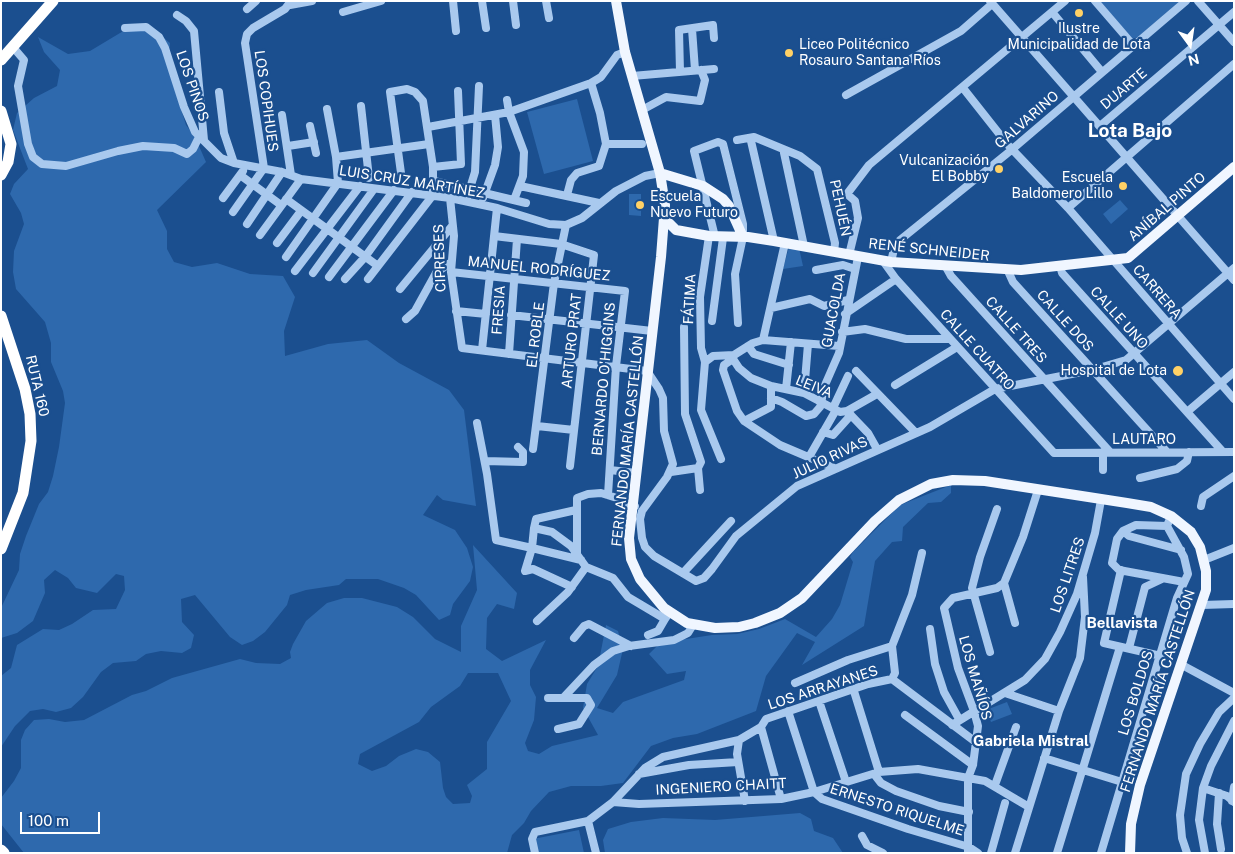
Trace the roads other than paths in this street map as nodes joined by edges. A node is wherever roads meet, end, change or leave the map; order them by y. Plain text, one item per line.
1 (44, 1) edge
2 (53, 1) edge
3 (256, 1) edge
4 (312, 1) edge
5 (381, 1) edge
6 (453, 1) edge
7 (482, 1) edge
8 (512, 1) edge
9 (546, 1) edge
10 (616, 1) edge
11 (1065, 1) edge
12 (1095, 1) edge
13 (1186, 1) edge
14 (1198, 1) edge
15 (991, 2) edge
16 (290, 3) edge
17 (247, 9) dead end
18 (343, 12) dead end
19 (1052, 12) junction
20 (1234, 12) edge
21 (177, 15) dead end
22 (549, 18) dead end
23 (516, 25) dead end
24 (1218, 25) junction
25 (125, 28) dead end
26 (486, 28) dead end
27 (692, 29) junction
28 (456, 31) dead end
29 (714, 38) dead end
30 (1022, 38) junction
31 (1234, 42) edge
32 (1133, 45) junction
33 (7, 47) edge
34 (625, 52) junction
35 (1, 60) edge
36 (1234, 64) edge
37 (714, 69) dead end
38 (698, 70) junction
39 (1, 72) edge
40 (680, 72) junction
41 (1102, 72) junction
42 (632, 76) junction
43 (591, 83) junction
44 (479, 86) dead end
45 (962, 88) junction
46 (458, 91) dead end
47 (219, 92) dead end
48 (846, 95) dead end
49 (1074, 96) junction
50 (507, 100) dead end
51 (361, 106) dead end
52 (327, 109) dead end
53 (642, 110) junction
54 (1, 111) edge
55 (509, 112) junction
56 (282, 114) dead end
57 (495, 115) junction
58 (477, 118) junction
59 (460, 121) junction
60 (310, 126) dead end
61 (1100, 126) junction
62 (428, 127) junction
63 (202, 138) junction
64 (737, 140) dead end
65 (751, 141) dead end
66 (314, 142) junction
67 (429, 144) junction
68 (606, 144) junction
69 (642, 144) dead end
70 (288, 146) junction
71 (398, 148) junction
72 (1012, 149) junction
73 (316, 153) dead end
74 (367, 153) junction
75 (784, 153) dead end
76 (1126, 156) junction
77 (336, 157) junction
78 (234, 163) junction
79 (248, 166) junction
80 (432, 167) junction
81 (1234, 167) edge
82 (264, 168) junction
83 (282, 172) junction
84 (401, 173) dead end
85 (660, 174) junction
86 (1, 175) edge
87 (240, 175) junction
88 (291, 175) junction
89 (369, 178) dead end
90 (301, 179) junction
91 (434, 181) junction
92 (338, 183) junction
93 (253, 184) junction
94 (360, 186) junction
95 (520, 186) junction
96 (703, 186) junction
97 (374, 189) junction
98 (394, 190) junction
99 (469, 190) junction
100 (412, 192) junction
101 (485, 193) junction
102 (267, 195) junction
103 (433, 195) junction
104 (567, 195) junction
105 (223, 198) dead end
106 (450, 198) junction
107 (514, 200) junction
108 (466, 201) junction
109 (283, 202) junction
110 (526, 203) dead end
111 (599, 203) junction
112 (481, 204) junction
113 (497, 208) junction
114 (1068, 208) junction
115 (301, 211) junction
116 (233, 212) dead end
117 (1178, 216) junction
118 (665, 219) junction
119 (314, 220) junction
120 (246, 224) dead end
121 (566, 225) junction
122 (452, 226) junction
123 (327, 229) junction
124 (676, 230) junction
125 (260, 235) dead end
126 (494, 236) junction
127 (716, 237) junction
128 (744, 237) junction
129 (339, 238) junction
130 (517, 239) junction
131 (663, 239) junction
132 (774, 241) junction
133 (277, 243) dead end
134 (785, 243) junction
135 (560, 244) junction
136 (804, 246) junction
137 (351, 247) junction
138 (834, 252) junction
139 (854, 256) junction
140 (286, 257) dead end
141 (365, 257) junction
142 (1113, 260) junction
143 (887, 261) junction
144 (450, 263) junction
145 (378, 266) junction
146 (1060, 266) junction
147 (946, 267) junction
148 (855, 269) junction
149 (816, 270) dead end
150 (295, 271) dead end
151 (1008, 271) junction
152 (1231, 271) edge
153 (450, 272) junction
154 (313, 273) dead end
155 (490, 276) junction
156 (329, 277) dead end
157 (345, 279) dead end
158 (368, 279) dead end
159 (514, 279) junction
160 (896, 279) junction
161 (1234, 280) edge
162 (554, 283) junction
163 (590, 287) junction
164 (400, 289) dead end
165 (624, 291) joint
166 (848, 300) junction
167 (771, 308) junction
168 (456, 311) junction
169 (486, 314) junction
170 (846, 314) junction
171 (1, 316) edge
172 (511, 316) junction
173 (406, 319) dead end
174 (551, 320) junction
175 (712, 321) dead end
176 (738, 323) dead end
177 (586, 324) junction
178 (1169, 325) junction
179 (684, 327) dead end
180 (620, 328) junction
181 (652, 331) junction
182 (842, 332) junction
183 (1, 339) edge
184 (763, 340) junction
185 (950, 340) junction
186 (791, 342) junction
187 (808, 344) junction
188 (748, 346) junction
189 (839, 346) junction
190 (957, 347) junction
191 (482, 350) junction
192 (509, 354) junction
193 (1135, 355) junction
194 (733, 357) junction
195 (546, 358) junction
196 (583, 362) junction
197 (705, 362) junction
198 (788, 364) junction
199 (616, 366) junction
200 (1092, 370) junction
201 (647, 371) junction
202 (856, 371) dead end
203 (1234, 372) edge
204 (848, 376) dead end
205 (1044, 379) junction
206 (1220, 384) junction
207 (895, 385) dead end
208 (770, 386) junction
209 (786, 389) junction
210 (995, 389) junction
211 (804, 393) junction
212 (877, 394) junction
213 (771, 398) junction
214 (1234, 400) edge
215 (822, 402) junction
216 (835, 409) junction
217 (1187, 412) junction
218 (849, 413) junction
219 (744, 420) junction
220 (477, 423) dead end
221 (536, 426) junction
222 (574, 430) junction
223 (823, 432) junction
224 (916, 433) junction
225 (518, 447) dead end
226 (533, 449) dead end
227 (877, 449) junction
228 (1107, 452) junction
229 (1167, 452) junction
230 (1189, 452) junction
231 (1223, 452) junction
232 (1234, 452) edge
233 (1054, 453) joint
234 (809, 457) junction
235 (721, 459) dead end
236 (485, 461) junction
237 (570, 466) dead end
238 (698, 468) junction
239 (834, 468) junction
240 (610, 470) junction
241 (1103, 470) dead end
242 (670, 472) junction
243 (636, 473) junction
244 (1234, 476) edge
245 (1140, 478) dead end
246 (700, 490) dead end
247 (1038, 490) junction
248 (608, 495) junction
249 (650, 500) junction
250 (1101, 500) junction
251 (1201, 506) dead end
252 (632, 507) junction
253 (576, 510) junction
254 (997, 510) dead end
255 (1172, 516) junction
256 (731, 521) dead end
257 (1167, 526) junction
258 (534, 528) junction
259 (1123, 531) junction
260 (1, 532) edge
261 (532, 548) junction
262 (1234, 548) edge
263 (1, 549) edge
264 (1181, 550) junction
265 (922, 553) dead end
266 (579, 556) junction
267 (1204, 560) junction
268 (586, 567) junction
269 (1121, 570) junction
270 (683, 573) junction
271 (1082, 577) junction
272 (1164, 578) junction
273 (1184, 582) junction
274 (1004, 583) junction
275 (572, 587) junction
276 (973, 594) junction
277 (1234, 604) edge
278 (1202, 605) junction
279 (667, 616) junction
280 (537, 621) dead end
281 (1016, 623) dead end
282 (693, 625) junction
283 (930, 630) dead end
284 (648, 635) dead end
285 (574, 638) dead end
286 (631, 646) junction
287 (892, 646) junction
288 (1120, 646) junction
289 (1128, 648) junction
290 (990, 652) dead end
291 (1160, 656) junction
292 (1182, 665) junction
293 (892, 679) junction
294 (796, 683) dead end
295 (852, 688) junction
296 (1005, 693) junction
297 (1234, 693) edge
298 (564, 697) junction
299 (548, 698) dead end
300 (1234, 698) edge
301 (819, 701) junction
302 (788, 711) junction
303 (974, 711) junction
304 (1058, 711) junction
305 (905, 715) dead end
306 (959, 719) junction
307 (1234, 721) edge
308 (952, 724) junction
309 (760, 727) junction
310 (1016, 727) dead end
311 (558, 729) dead end
312 (739, 740) junction
313 (977, 743) junction
314 (1044, 758) junction
315 (738, 762) junction
316 (973, 765) junction
317 (1083, 770) junction
318 (876, 773) junction
319 (639, 774) junction
320 (968, 778) junction
321 (846, 782) junction
322 (1122, 782) junction
323 (995, 785) junction
324 (1234, 787) edge
325 (1203, 788) junction
326 (814, 792) junction
327 (1219, 793) junction
328 (781, 799) junction
329 (745, 801) junction
330 (1233, 801) edge
331 (613, 802) junction
332 (1005, 802) dead end
333 (1029, 807) junction
334 (969, 812) junction
335 (588, 821) junction
336 (862, 836) dead end
337 (1221, 849) dead end
338 (969, 850) edge
339 (534, 853) edge
340 (596, 853) edge
341 (883, 853) edge
342 (978, 853) edge
343 (991, 853) edge
344 (1015, 853) edge
345 (1057, 853) edge
346 (1101, 853) edge
347 (1130, 853) edge
348 (1187, 853) edge
349 (1205, 853) edge

1 - 33 highway
2 - 33 highway
3 - 17 street
4 - 16 street
5 - 18 street
6 - 28 street
7 - 26 street
8 - 23 street
9 - 22 street
10 - 34 main road, FERNANDO MARÍA CASTELLÓN
11 - 19 street
12 - 32 street
13 - 32 street, GALVARINO
14 - 24 street
15 - 30 street
15 - 48 street
16 - 82 street, LOS COPIHUES
19 - 30 street
19 - 41 street
20 - 24 street, DUARTE
21 - 63 street
24 - 31 street
24 - 61 street, DUARTE
25 - 63 street, LOS PINOS
27 - 29 street
27 - 38 street
27 - 40 street
30 - 45 street
30 - 49 street
32 - 41 street, GALVARINO
33 - 35 highway
33 - 39 highway
33 - 63 street
34 - 42 main road, FERNANDO MARÍA CASTELLÓN
34 - 43 street
36 - 76 street
37 - 38 street
38 - 40 street
38 - 53 street
40 - 42 street
41 - 49 street, GALVARINO
42 - 53 main road, FERNANDO MARÍA CASTELLÓN
43 - 55 street
43 - 68 street
44 - 58 street
45 - 72 street, CARRERA
45 - 139 street, GUACOLDA
46 - 59 street
47 - 78 street
49 - 61 street
49 - 72 street, GALVARINO
50 - 55 street
51 - 74 street
52 - 77 street
53 - 85 main road, FERNANDO MARÍA CASTELLÓN
54 - 86 highway
55 - 57 street
55 - 95 street
56 - 70 street
57 - 58 street
57 - 101 street
58 - 59 street
58 - 99 street
59 - 62 street
59 - 80 street
60 - 66 street
61 - 76 street
62 - 67 street
62 - 71 street
63 - 78 street, LOS PINOS
64 - 138 street, PEHUÉN
65 - 132 street
66 - 70 street
66 - 73 street
67 - 71 street
67 - 80 street
68 - 69 street
68 - 104 street
70 - 88 street
71 - 74 street
71 - 84 street
72 - 114 street, CARRERA
72 - 143 street, GALVARINO
74 - 77 street
74 - 89 street
75 - 136 street
76 - 114 street
76 - 117 street
77 - 92 street
78 - 79 street, LOS PINOS
79 - 82 street, LOS PINOS
79 - 87 street
80 - 91 street
81 - 117 main road, ANÍBAL PINTO
82 - 83 street, LUIS CRUZ MARTÍNEZ
82 - 93 street
83 - 88 street, LUIS CRUZ MARTÍNEZ
83 - 102 street
85 - 96 main road
85 - 111 street
85 - 118 main road, FERNANDO MARÍA CASTELLÓN
87 - 93 street
87 - 105 street
88 - 90 street, LUIS CRUZ MARTÍNEZ
90 - 92 street, LUIS CRUZ MARTÍNEZ
90 - 109 street
91 - 99 street
91 - 103 street
92 - 94 street, LUIS CRUZ MARTÍNEZ
92 - 119 street
93 - 102 street
93 - 116 street
94 - 97 street, LUIS CRUZ MARTÍNEZ
94 - 123 street
95 - 104 street
95 - 107 street
96 - 127 street
96 - 128 main road
96 - 128 street
97 - 98 street, LUIS CRUZ MARTÍNEZ
97 - 129 street
98 - 100 street, LUIS CRUZ MARTÍNEZ
98 - 137 street
99 - 101 street
99 - 108 street
100 - 103 street, LUIS CRUZ MARTÍNEZ
100 - 141 street
101 - 107 street
101 - 112 street
102 - 109 street
102 - 120 street
103 - 106 street, LUIS CRUZ MARTÍNEZ
103 - 145 street
104 - 111 street
106 - 108 street, LUIS CRUZ MARTÍNEZ
106 - 122 street, CIPRESES
107 - 110 street
108 - 112 street, LUIS CRUZ MARTÍNEZ
109 - 115 street
109 - 125 street
111 - 121 street
112 - 113 street, LUIS CRUZ MARTÍNEZ
113 - 121 street, LUIS CRUZ MARTÍNEZ
113 - 126 street
114 - 142 street, CARRERA
115 - 119 street
115 - 133 street
117 - 142 main road, ANÍBAL PINTO
117 - 152 street
118 - 124 main road
118 - 131 main road, FERNANDO MARÍA CASTELLÓN
119 - 123 street
119 - 140 street
121 - 135 street, EL ROBLE
122 - 144 street, CIPRESES
122 - 164 street
123 - 129 street
123 - 150 street
124 - 127 main road, RENÉ SCHNEIDER
124 - 131 main road
126 - 130 street
126 - 155 street
127 - 128 main road, RENÉ SCHNEIDER
127 - 175 street
127 - 197 street, FÁTIMA
128 - 132 main road, RENÉ SCHNEIDER
128 - 176 street
129 - 137 street
129 - 154 street
130 - 135 street
130 - 159 street, FRESIA
131 - 181 main road, FERNANDO MARÍA CASTELLÓN
132 - 134 main road, RENÉ SCHNEIDER
134 - 136 main road, RENÉ SCHNEIDER
134 - 167 street
135 - 162 street, EL ROBLE
135 - 163 street, ARTURO PRAT
136 - 138 main road, RENÉ SCHNEIDER
137 - 141 street
137 - 156 street
138 - 139 main road, RENÉ SCHNEIDER
139 - 143 main road, RENÉ SCHNEIDER
139 - 148 street, GUACOLDA
141 - 145 street
141 - 157 street
142 - 146 main road, RENÉ SCHNEIDER
142 - 178 street, CARRERA
143 - 147 main road, RENÉ SCHNEIDER
143 - 160 street, CALLE CUATRO
144 - 153 street, CIPRESES
144 - 173 street
145 - 158 street
146 - 151 main road, RENÉ SCHNEIDER
146 - 193 street, CALLE UNO
147 - 151 main road, RENÉ SCHNEIDER
147 - 205 street, CALLE TRES
148 - 149 street
148 - 166 street, GUACOLDA
151 - 200 street, CALLE DOS
152 - 161 street
152 - 178 street, JULIO RIVAS
153 - 155 street, MANUEL RODRÍGUEZ
153 - 168 street, CIPRESES
155 - 159 street, MANUEL RODRÍGUEZ
155 - 169 street
159 - 162 street, MANUEL RODRÍGUEZ
159 - 172 street, FRESIA
160 - 170 street
160 - 185 street, CALLE CUATRO
162 - 163 street, MANUEL RODRÍGUEZ
162 - 174 street, EL ROBLE
163 - 165 street, MANUEL RODRÍGUEZ
163 - 177 street, ARTURO PRAT
165 - 180 street, BERNARDO O'HIGGINS
166 - 167 street
166 - 170 street, GUACOLDA
167 - 184 street
168 - 169 street
168 - 191 street, CIPRESES
169 - 191 street
170 - 182 street, GUACOLDA
171 - 263 highway, RUTA 160
172 - 174 street
172 - 192 street, FRESIA
174 - 177 street
174 - 195 street, EL ROBLE
177 - 180 street
177 - 196 street, ARTURO PRAT
178 - 193 street, JULIO RIVAS
178 - 206 street, CARRERA
179 - 238 street
180 - 181 street
180 - 199 street, BERNARDO O'HIGGINS
181 - 201 main road, FERNANDO MARÍA CASTELLÓN
182 - 185 street
182 - 189 street, GUACOLDA
183 - 260 highway, RUTA 160
184 - 186 street
184 - 188 street
185 - 190 street, CALLE CUATRO
186 - 187 street
186 - 198 street
187 - 189 street
187 - 211 street
188 - 194 street
188 - 198 street
189 - 215 street, GUACOLDA
190 - 207 street
190 - 210 street, CALLE CUATRO
191 - 192 street
192 - 195 street
193 - 200 street, JULIO RIVAS
193 - 217 street, CALLE UNO
194 - 197 street
194 - 208 street, LEIVA
194 - 219 street
195 - 196 street
195 - 221 street, EL ROBLE
196 - 199 street
196 - 222 street, ARTURO PRAT
197 - 235 street, FÁTIMA
198 - 209 street
199 - 201 street
199 - 240 street, BERNARDO O'HIGGINS
200 - 205 street, JULIO RIVAS
200 - 229 street, CALLE DOS
201 - 242 street
201 - 243 main road, FERNANDO MARÍA CASTELLÓN
202 - 212 street
203 - 206 street
204 - 216 street
205 - 210 street, JULIO RIVAS
205 - 228 street, CALLE TRES
206 - 214 street, CARRERA
206 - 217 street
208 - 209 street, LEIVA
208 - 213 street
209 - 211 street, LEIVA
210 - 224 street, JULIO RIVAS
210 - 233 street, CALLE CUATRO
211 - 215 street, LEIVA
212 - 218 street
212 - 224 street
213 - 215 street
213 - 219 street
215 - 216 street, LEIVA
216 - 218 street, LEIVA
216 - 223 street
217 - 231 street, CALLE UNO
218 - 223 street
218 - 227 street
219 - 234 street
220 - 236 street
221 - 222 street
221 - 226 street, EL ROBLE
222 - 237 street, ARTURO PRAT
223 - 234 street
224 - 227 street, JULIO RIVAS
225 - 236 street
227 - 239 street, JULIO RIVAS
228 - 229 street, LAUTARO
228 - 233 street, LAUTARO
228 - 241 street
229 - 230 street, LAUTARO
230 - 231 street, LAUTARO
230 - 245 street
231 - 232 street, LAUTARO
234 - 239 street
236 - 261 street
238 - 242 street
238 - 246 street
239 - 270 street, JULIO RIVAS
240 - 243 street
240 - 248 street, BERNARDO O'HIGGINS
242 - 249 street
243 - 252 main road, FERNANDO MARÍA CASTELLÓN
244 - 251 street
247 - 250 main road, FERNANDO MARÍA CASTELLÓN
247 - 274 street
247 - 282 main road, FERNANDO MARÍA CASTELLÓN
248 - 252 street
248 - 253 street
249 - 252 street
249 - 270 street
250 - 255 main road, FERNANDO MARÍA CASTELLÓN
250 - 271 street, LOS LITRES
252 - 279 main road, FERNANDO MARÍA CASTELLÓN
253 - 258 street
253 - 266 street
254 - 276 street
255 - 257 street
255 - 267 main road, FERNANDO MARÍA CASTELLÓN
256 - 270 street
257 - 259 street
257 - 264 street, LOS BOLDOS
258 - 261 street
258 - 266 street
259 - 264 street
259 - 269 street
261 - 266 street
261 - 275 street
262 - 267 street
264 - 273 street, LOS BOLDOS
265 - 287 street
266 - 268 street
267 - 278 main road, FERNANDO MARÍA CASTELLÓN
268 - 275 street
268 - 279 street
269 - 272 street
269 - 288 street
271 - 296 street, LOS LITRES
271 - 304 street
272 - 273 street
272 - 289 street
273 - 291 street, LOS BOLDOS
274 - 276 street, LOS MAÑÍOS
274 - 281 street
275 - 280 street
276 - 290 street
276 - 303 street, LOS MAÑÍOS
277 - 278 street
278 - 292 main road, FERNANDO MARÍA CASTELLÓN
279 - 282 main road, FERNANDO MARÍA CASTELLÓN
279 - 284 street
282 - 286 street
283 - 306 street
285 - 286 street
286 - 298 street
287 - 293 street
287 - 294 street
288 - 289 street
288 - 317 street
289 - 291 street
291 - 322 street, LOS BOLDOS
292 - 297 street
292 - 347 main road, FERNANDO MARÍA CASTELLÓN
293 - 295 street, LOS ARRAYANES
293 - 308 street, LOS ARRAYANES
295 - 301 street, LOS ARRAYANES
295 - 318 street
296 - 303 street, LOS LITRES
296 - 304 street
298 - 299 street
298 - 311 street
300 - 348 street
301 - 302 street, LOS ARRAYANES
301 - 321 street
302 - 309 street, LOS ARRAYANES
302 - 326 street, ERNESTO RIQUELME
303 - 306 street, LOS LITRES
303 - 313 street, LOS MAÑÍOS
304 - 314 street
305 - 316 street
306 - 308 street, LOS LITRES
307 - 325 street
308 - 313 street, LOS ARRAYANES
309 - 312 street, LOS ARRAYANES
309 - 328 street
310 - 323 street
312 - 315 street
312 - 319 street, LOS ARRAYANES
313 - 316 street, LOS MAÑÍOS
314 - 317 street
314 - 333 street
315 - 319 street
315 - 329 street
316 - 320 street, LOS MAÑÍOS
317 - 322 street
317 - 345 street
318 - 320 street, INGENIERO CHAITT
318 - 321 street, INGENIERO CHAITT
318 - 334 street
319 - 331 street, LOS ARRAYANES
320 - 323 street, INGENIERO CHAITT
320 - 334 street, LOS MAÑÍOS
321 - 326 street, INGENIERO CHAITT
322 - 346 street, LOS BOLDOS
323 - 333 street, INGENIERO CHAITT
324 - 330 street
325 - 327 street
325 - 349 street
326 - 328 street, INGENIERO CHAITT
326 - 338 street, ERNESTO RIQUELME
327 - 330 street
327 - 337 street
328 - 329 street, INGENIERO CHAITT
329 - 331 street, INGENIERO CHAITT
331 - 335 street, LOS ARRAYANES
332 - 343 street
333 - 344 street
334 - 338 street, LOS MAÑÍOS
335 - 339 street
335 - 340 street
336 - 341 street
338 - 342 street, ERNESTO RIQUELME

